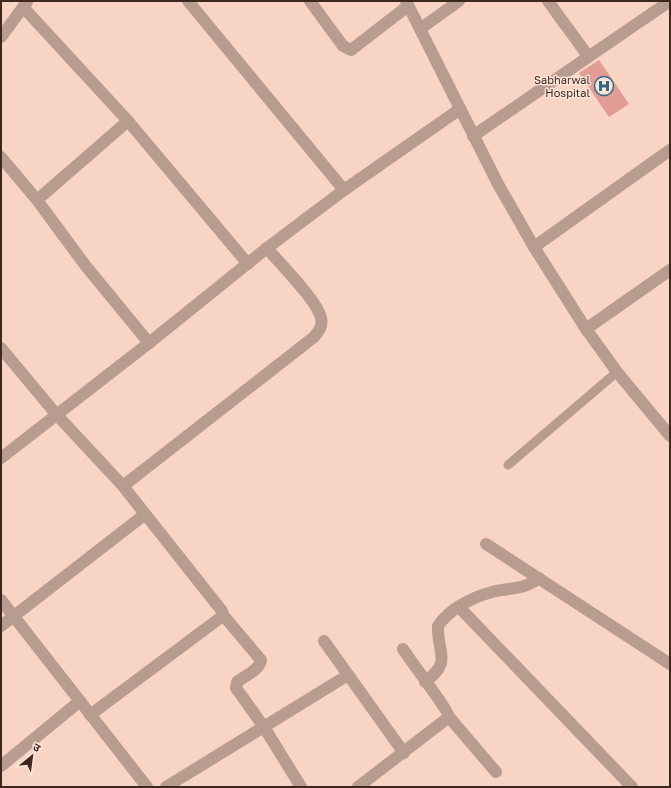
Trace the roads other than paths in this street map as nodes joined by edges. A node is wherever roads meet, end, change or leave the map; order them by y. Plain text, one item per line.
1 (188, 1) edge
2 (310, 1) edge
3 (459, 1) edge
4 (548, 1) edge
5 (670, 1) edge
6 (26, 4) edge
7 (407, 4) edge
8 (420, 29) junction
9 (1, 37) edge
10 (588, 56) junction
11 (460, 109) junction
12 (128, 121) junction
13 (474, 136) junction
14 (670, 150) edge
15 (1, 157) edge
16 (344, 190) junction
17 (37, 200) junction
18 (534, 247) junction
19 (267, 248) junction
20 (248, 264) junction
21 (670, 270) edge
22 (586, 329) junction
23 (149, 343) junction
24 (1, 348) edge
25 (617, 372) junction
26 (56, 414) junction
27 (670, 436) edge
28 (1, 458) edge
29 (508, 465) dead end
30 (123, 486) junction
31 (144, 515) junction
32 (486, 544) dead end
33 (539, 578) junction
34 (1, 600) edge
35 (459, 607) junction
36 (222, 615) junction
37 (14, 616) junction
38 (1, 626) edge
39 (324, 641) dead end
40 (403, 649) dead end
41 (670, 664) edge
42 (348, 675) junction
43 (425, 682) junction
44 (80, 701) junction
45 (90, 715) junction
46 (449, 717) junction
47 (264, 727) junction
48 (404, 753) junction
49 (1, 766) edge
50 (496, 772) dead end
51 (147, 787) edge
52 (166, 787) edge
53 (301, 787) edge
54 (358, 787) edge
55 (632, 787) edge

1 - 16 street
2 - 7 street
3 - 8 street
4 - 10 street
5 - 10 street
6 - 9 street
6 - 12 street
7 - 8 street
8 - 11 street
10 - 13 street
11 - 13 street
11 - 16 street
12 - 17 street
12 - 20 street
13 - 18 street
14 - 18 street
15 - 17 street
16 - 19 street
17 - 23 street
18 - 22 street
19 - 20 street
19 - 30 street
20 - 23 street
21 - 22 street
22 - 25 street
23 - 26 street
24 - 26 street
25 - 27 street
25 - 29 lane
26 - 28 street
26 - 30 street
30 - 31 street
31 - 36 street
31 - 37 street
32 - 33 street
33 - 35 street
33 - 41 street
34 - 37 street
35 - 43 street
35 - 55 street
36 - 45 street
36 - 47 street
37 - 38 street
37 - 44 street
39 - 42 street
40 - 43 street
42 - 47 street
42 - 48 street
43 - 46 street
44 - 45 street
44 - 49 street
45 - 51 street
46 - 48 street
46 - 50 street
47 - 52 street
47 - 53 street
48 - 54 street

